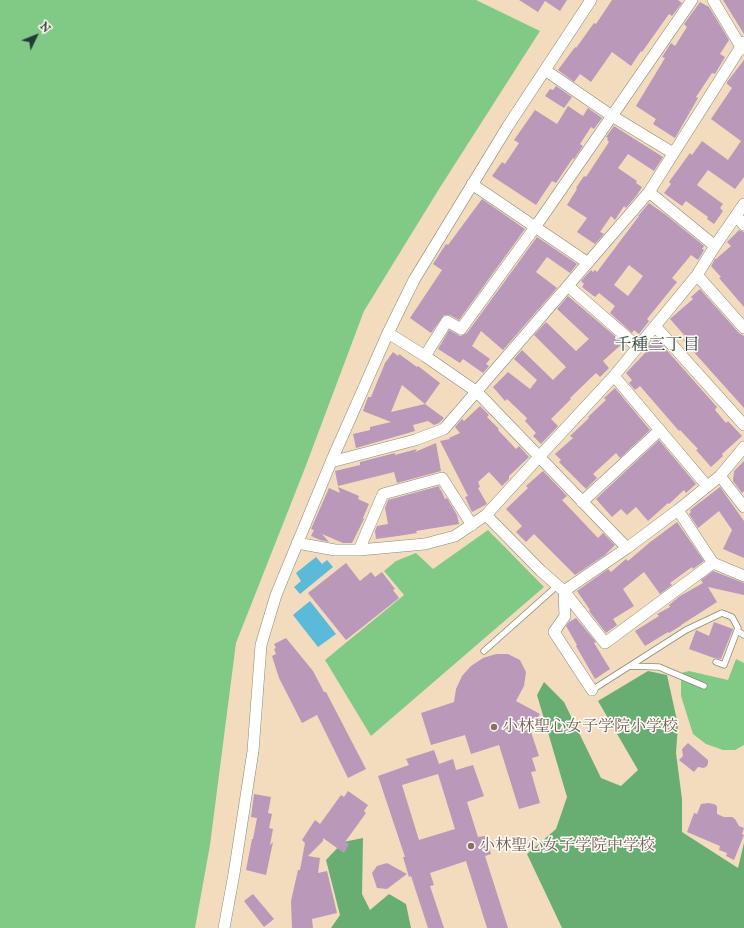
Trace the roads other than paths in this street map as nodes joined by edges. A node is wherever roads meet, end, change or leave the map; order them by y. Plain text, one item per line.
1 (591, 0) edge
2 (692, 0) edge
3 (713, 0) edge
4 (743, 46) edge
5 (544, 70) junction
6 (612, 116) junction
7 (673, 153) junction
8 (472, 184) junction
9 (649, 192) junction
10 (744, 204) edge
11 (736, 216) junction
12 (744, 225) edge
13 (536, 226) junction
14 (715, 246) junction
15 (588, 263) junction
16 (697, 275) junction
17 (568, 286) junction
18 (655, 326) junction
19 (744, 328) edge
20 (388, 333) junction
21 (638, 347) junction
22 (425, 356) junction
23 (614, 376) junction
24 (477, 392) junction
25 (744, 426) edge
26 (660, 430) junction
27 (744, 447) edge
28 (539, 456) junction
29 (331, 462) junction
30 (720, 476) junction
31 (707, 486) junction
32 (582, 502) junction
33 (744, 507) edge
34 (678, 510) junction
35 (486, 515) junction
36 (472, 525) junction
37 (297, 543) junction
38 (627, 548) junction
39 (359, 550) junction
40 (713, 562) junction
41 (744, 576) edge
42 (560, 588) junction
43 (737, 631) junction
44 (744, 635) edge
45 (484, 651) dead end
46 (716, 662) dead end
47 (629, 666) junction
48 (704, 686) dead end
49 (592, 690) joint
50 (224, 928) edge

1 - 5 street
2 - 6 street
3 - 4 street
4 - 7 street
5 - 6 street
5 - 8 street
6 - 7 street
6 - 13 street
7 - 9 street
8 - 13 street
8 - 20 street
9 - 14 street
9 - 15 street
10 - 11 street
11 - 12 street
11 - 14 street
13 - 15 street
13 - 22 street
14 - 16 street
15 - 17 street
16 - 18 street
16 - 19 street
17 - 21 street
17 - 24 street
18 - 21 street
18 - 25 street
20 - 22 street
20 - 29 street
21 - 23 street
22 - 24 street
23 - 26 street
23 - 28 street
24 - 28 street
24 - 29 street
26 - 31 street
26 - 32 street
27 - 30 street
28 - 32 street
28 - 35 street
29 - 37 street
30 - 31 street
30 - 33 street
31 - 34 street
32 - 38 street
34 - 38 street
34 - 40 street
35 - 36 street
35 - 42 street
36 - 39 street
36 - 39 street
37 - 39 street
37 - 50 street
38 - 42 street
40 - 41 street
40 - 42 street
42 - 45 lane
42 - 49 street
43 - 44 lane
43 - 46 lane
43 - 47 lane
47 - 48 lane
47 - 49 lane

